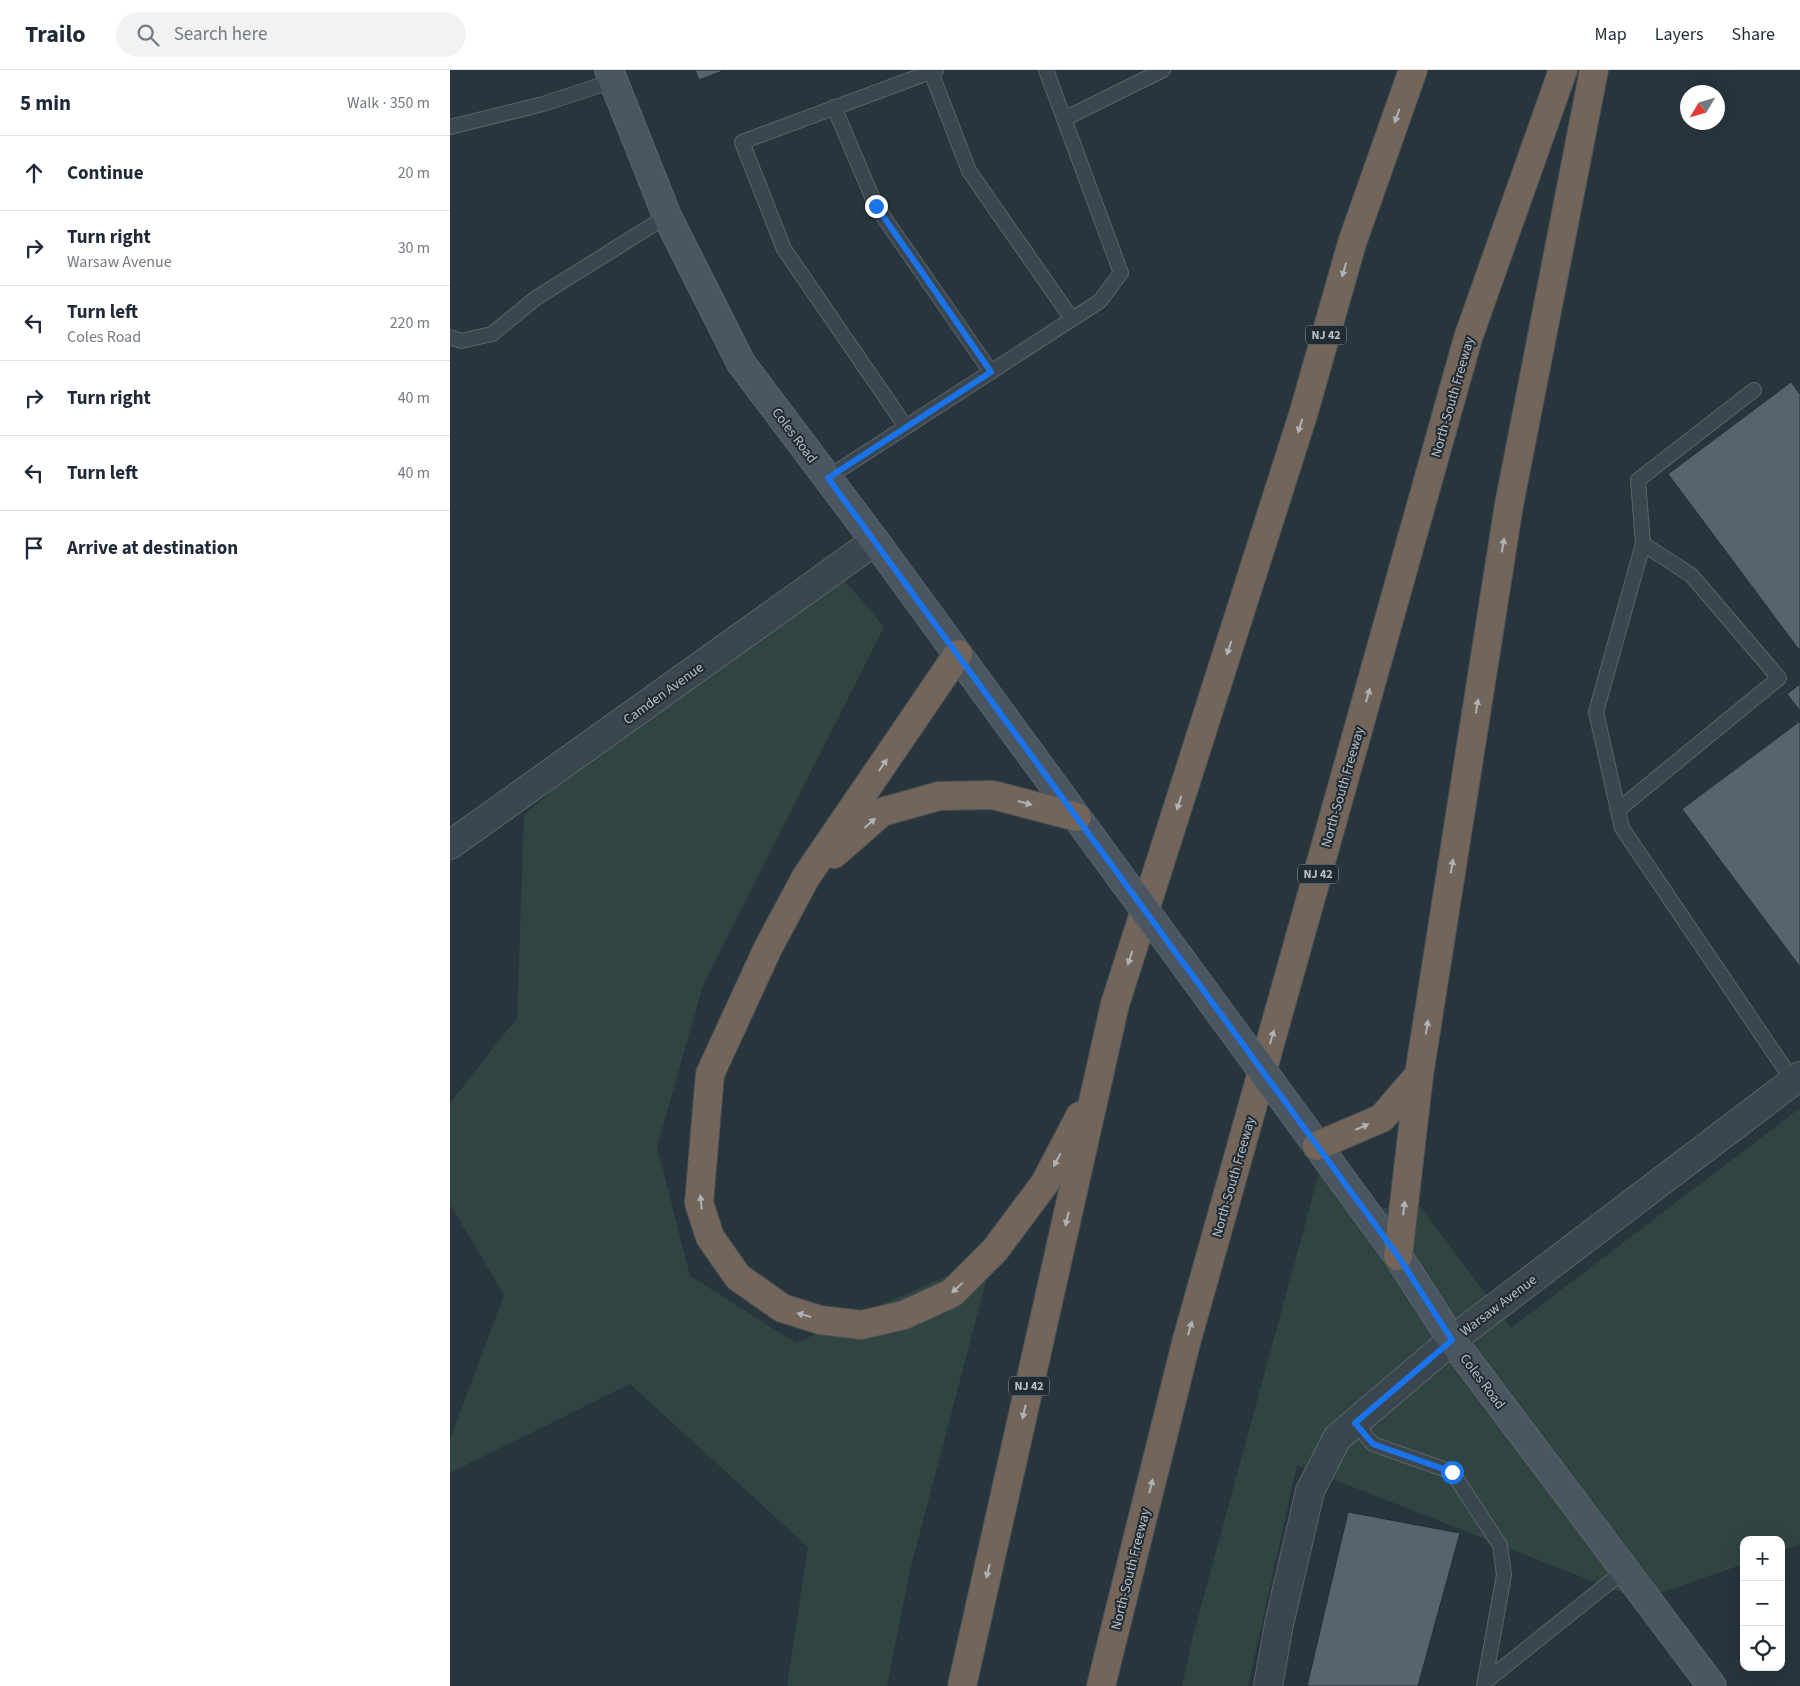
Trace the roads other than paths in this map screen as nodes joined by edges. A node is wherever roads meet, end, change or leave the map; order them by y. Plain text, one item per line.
1 (1046, 70) edge
2 (1163, 70) edge
3 (1413, 70) edge
4 (1563, 70) edge
5 (1594, 70) edge
6 (933, 71) edge
7 (611, 75) edge
8 (834, 107) junction
9 (1064, 118) junction
10 (450, 127) edge
11 (667, 216) junction
12 (1072, 319) junction
13 (450, 337) edge
14 (991, 372) junction
15 (1754, 390) dead end
16 (906, 427) junction
17 (828, 478) junction
18 (875, 541) junction
19 (1643, 544) junction
20 (958, 654) junction
21 (1618, 810) junction
22 (1077, 818) junction
23 (450, 845) edge
24 (806, 877) junction
25 (1419, 1075) junction
26 (1797, 1079) edge
27 (1097, 1086) junction
28 (1317, 1146) junction
29 (1398, 1256) junction
30 (1452, 1340) junction
31 (1355, 1423) junction
32 (1625, 1570) junction
33 (1485, 1684) edge
34 (962, 1686) edge
35 (1101, 1686) edge
36 (1268, 1686) edge
37 (1712, 1686) edge

1 - 9 lane
2 - 9 lane
3 -> 27 highway, NJ 42
35 -> 4 highway, North-South Freeway / NJ 42
25 -> 5 highway
6 - 8 lane
6 - 12 lane
7 - 10 lane
7 - 11 street, Coles Road
8 - 14 lane
8 - 16 lane
9 - 12 lane
11 - 13 lane
11 - 17 street, Coles Road
12 - 14 lane
14 - 16 lane
15 - 19 lane
16 - 17 lane
17 - 18 street, Coles Road
18 - 20 street, Coles Road
18 - 23 street, Camden Avenue
19 - 21 lane
19 - 21 lane
20 - 22 street, Coles Road
24 -> 20 highway
21 - 26 lane
24 -> 22 highway
22 - 28 street, Coles Road, bridge
27 -> 24 highway
28 -> 25 highway
29 -> 25 highway
26 - 30 street, Warsaw Avenue
27 -> 34 highway, NJ 42
28 - 29 street, Coles Road
29 - 30 street, Coles Road
30 - 31 street, Warsaw Avenue
30 - 32 street, Coles Road
31 - 33 lane
31 - 36 street, Warsaw Avenue
32 - 33 lane
32 - 37 street, Coles Road

